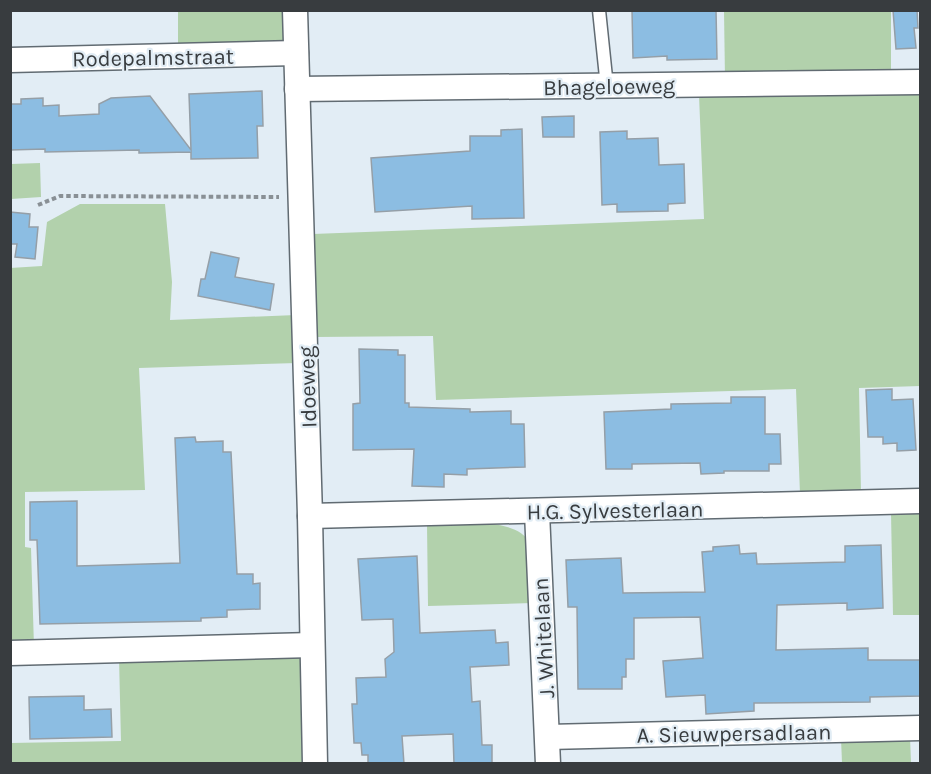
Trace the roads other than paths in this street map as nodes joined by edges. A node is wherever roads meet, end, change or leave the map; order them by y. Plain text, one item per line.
1 (296, 10) edge
2 (600, 10) edge
3 (296, 53) junction
4 (10, 60) edge
5 (921, 82) edge
6 (607, 87) junction
7 (297, 89) junction
8 (921, 501) edge
9 (537, 512) junction
10 (310, 516) junction
11 (312, 645) junction
12 (10, 653) edge
13 (921, 728) edge
14 (548, 737) junction
15 (315, 764) edge
16 (548, 764) edge

1 - 3 street, Idoeweg
2 - 6 lane
3 - 4 street, Rodepalmstraat
3 - 7 street, Idoeweg
5 - 6 street, Bhageloeweg
6 - 7 street, Bhageloeweg
7 - 10 street, Idoeweg
8 - 9 street, H.G. Sylvesterlaan
9 - 10 street, H.G. Sylvesterlaan
9 - 14 street, J. Whitelaan
10 - 11 street, Idoeweg
11 - 12 street
11 - 15 street, Idoeweg
13 - 14 street, A. Sieuwpersadlaan
14 - 16 street, J. Whitelaan

